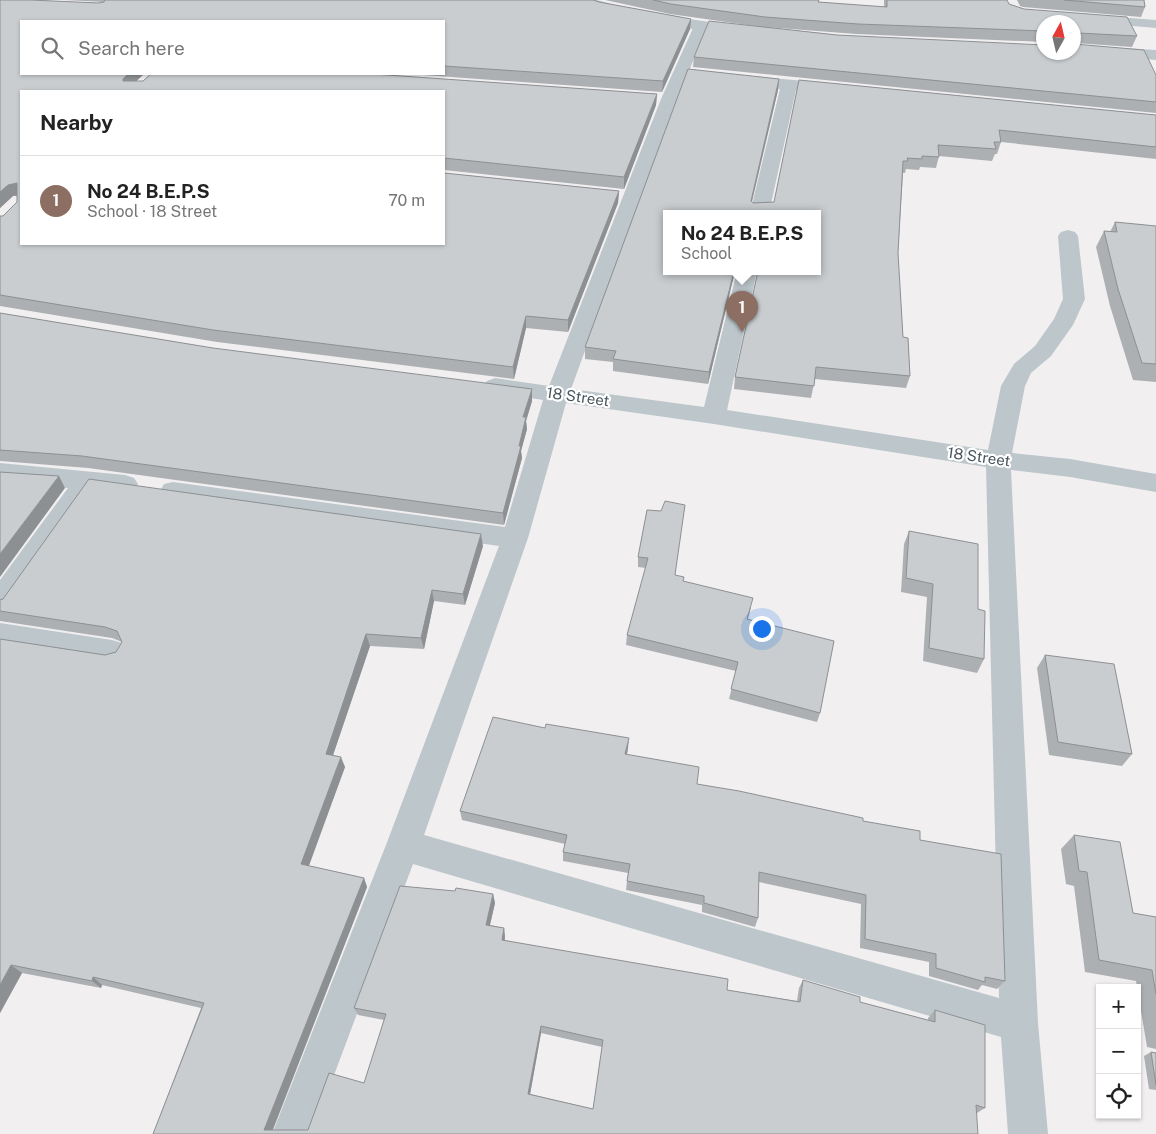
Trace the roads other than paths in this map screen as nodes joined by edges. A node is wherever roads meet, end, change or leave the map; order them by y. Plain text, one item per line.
1 (582, 0) edge
2 (1081, 18) edge
3 (701, 26) junction
4 (1153, 28) edge
5 (758, 33) edge
6 (1081, 50) edge
7 (1156, 55) edge
8 (726, 78) edge
9 (790, 85) junction
10 (848, 90) edge
11 (649, 97) edge
12 (669, 99) junction
13 (613, 195) edge
14 (632, 197) junction
15 (761, 210) edge
16 (1068, 236) dead end
17 (746, 275) edge
18 (470, 383) edge
19 (557, 394) junction
20 (714, 416) junction
21 (998, 460) junction
22 (0, 472) edge
23 (88, 479) junction
24 (1156, 482) edge
25 (515, 538) junction
26 (0, 601) edge
27 (0, 636) edge
28 (112, 652) edge
29 (404, 845) junction
30 (1019, 1023) junction
31 (292, 1134) edge
32 (1028, 1134) edge

1 - 3 street
2 - 4 street
3 - 5 street
3 - 12 street
6 - 7 street
8 - 9 street
9 - 10 street
9 - 15 street
11 - 12 street
12 - 14 street
13 - 14 street
14 - 19 street
16 - 21 street
17 - 20 street
18 - 19 street, 18 Street
19 - 20 street, 18 Street
19 - 25 street
20 - 21 street, 18 Street
21 - 24 street, 18 Street
21 - 30 street
22 - 23 street
23 - 25 street
23 - 26 street
25 - 29 street
27 - 28 street
29 - 30 street
29 - 31 street
30 - 32 street

